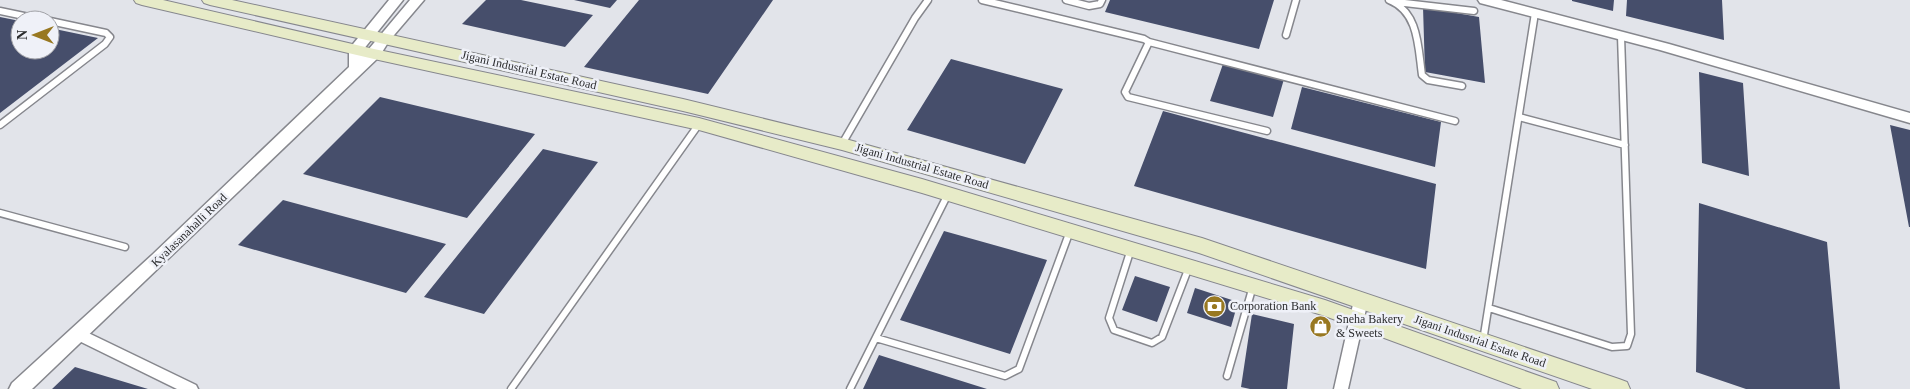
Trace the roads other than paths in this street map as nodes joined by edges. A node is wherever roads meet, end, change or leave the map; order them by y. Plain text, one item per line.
1 (142, 0) edge
2 (210, 0) edge
3 (396, 0) edge
4 (417, 0) edge
5 (928, 0) edge
6 (982, 0) edge
7 (1066, 0) edge
8 (1102, 0) edge
9 (1296, 0) edge
10 (1389, 0) edge
11 (1485, 0) edge
12 (1396, 2) junction
13 (1474, 11) dead end
14 (1535, 13) junction
15 (60, 24) edge
16 (1286, 35) dead end
17 (376, 36) junction
18 (1621, 36) junction
19 (1149, 42) junction
20 (356, 49) junction
21 (374, 54) junction
22 (356, 69) junction
23 (1462, 86) dead end
24 (1519, 117) junction
25 (1910, 118) edge
26 (1455, 121) dead end
27 (699, 124) junction
28 (0, 125) edge
29 (1267, 131) dead end
30 (842, 144) junction
31 (1625, 145) junction
32 (948, 194) junction
33 (0, 213) edge
34 (1070, 231) junction
35 (125, 247) dead end
36 (1131, 249) junction
37 (1189, 267) junction
38 (1254, 286) junction
39 (1361, 300) junction
40 (1489, 308) junction
41 (1356, 319) junction
42 (78, 334) junction
43 (876, 338) junction
44 (1483, 342) junction
45 (1227, 376) dead end
46 (20, 389) edge
47 (191, 389) edge
48 (511, 389) edge
49 (850, 389) edge
50 (1341, 389) edge
51 (1548, 389) edge
52 (1619, 389) edge

1 - 20 main road, Jigani Industrial Estate Road
2 - 17 main road, Jigani Industrial Estate Road
3 - 17 street
4 - 17 street
5 - 30 lane
6 - 19 lane
7 - 8 lane
9 - 16 lane
10 - 12 lane
11 - 14 street
12 - 13 lane
12 - 23 lane
14 - 18 street
14 - 24 lane
15 - 28 lane
17 - 20 street
17 - 21 street, Kyalasanahalli Road
17 - 30 main road, Jigani Industrial Estate Road
18 - 25 street
18 - 31 lane
19 - 26 lane
19 - 29 lane
20 - 21 main road, Jigani Industrial Estate Road
20 - 22 street
21 - 22 street, Kyalasanahalli Road
21 - 27 main road, Jigani Industrial Estate Road
22 - 42 street, Kyalasanahalli Road
24 - 31 lane
24 - 40 lane
27 - 32 main road, Jigani Industrial Estate Road
27 - 48 lane
30 - 39 main road, Jigani Industrial Estate Road
31 - 40 lane
32 - 34 main road, Jigani Industrial Estate Road
32 - 43 lane
33 - 35 lane
34 - 36 main road, Jigani Industrial Estate Road
34 - 43 lane
36 - 37 main road, Jigani Industrial Estate Road
36 - 37 lane
37 - 38 main road, Jigani Industrial Estate Road
38 - 41 main road, Jigani Industrial Estate Road
38 - 45 lane
39 - 41 street
39 - 44 main road, Jigani Industrial Estate Road
40 - 44 lane
41 - 50 street
41 - 51 main road, Jigani Industrial Estate Road
42 - 46 street, Kyalasanahalli Road
42 - 47 street
43 - 49 lane
44 - 52 main road, Jigani Industrial Estate Road

